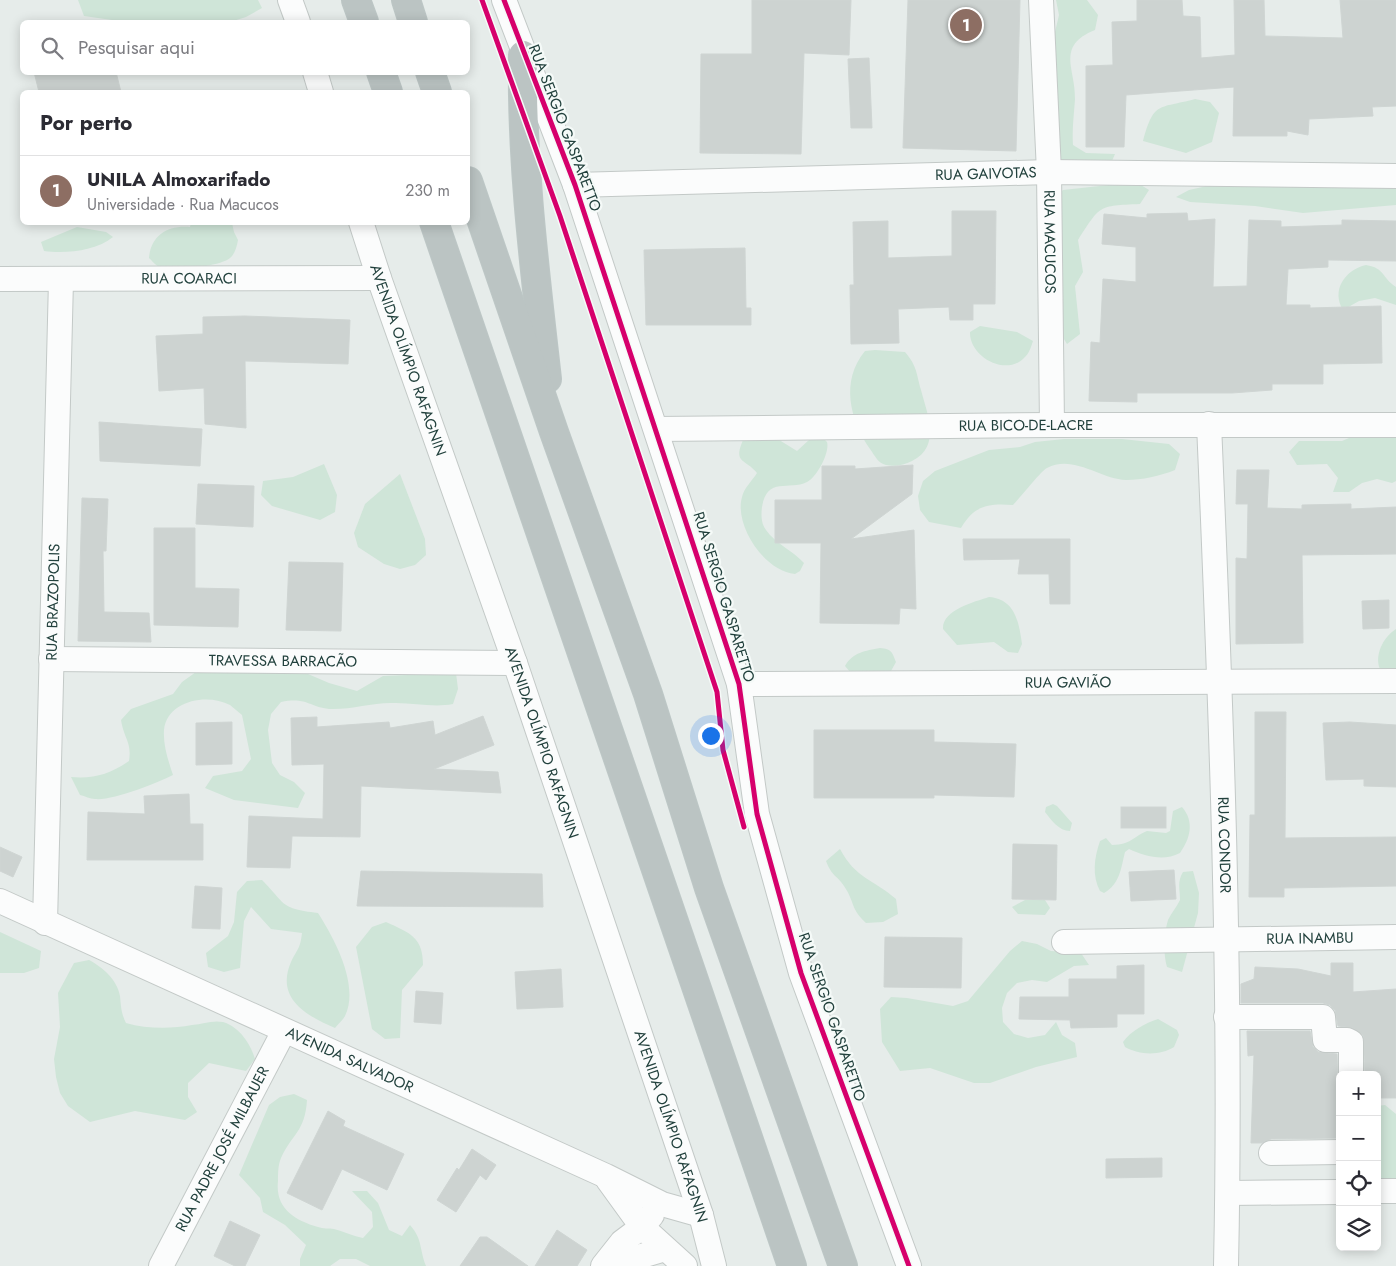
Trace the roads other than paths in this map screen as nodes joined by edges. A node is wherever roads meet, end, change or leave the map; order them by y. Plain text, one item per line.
1 (290, 0) edge
2 (356, 0) edge
3 (406, 0) edge
4 (504, 0) edge
5 (1041, 0) edge
6 (297, 20) edge
7 (363, 20) edge
8 (412, 20) edge
9 (524, 54) junction
10 (315, 75) edge
11 (382, 75) edge
12 (431, 75) edge
13 (320, 90) edge
14 (387, 90) edge
15 (436, 90) edge
16 (1049, 172) junction
17 (1396, 176) edge
18 (575, 185) junction
19 (470, 187) edge
20 (363, 225) edge
21 (435, 225) edge
22 (379, 278) junction
23 (0, 279) edge
24 (61, 280) junction
25 (1209, 424) junction
26 (1052, 425) junction
27 (1396, 425) edge
28 (656, 429) junction
29 (554, 432) junction
30 (51, 659) junction
31 (515, 663) junction
32 (1396, 681) edge
33 (1220, 683) junction
34 (739, 684) junction
35 (0, 901) edge
36 (45, 923) junction
37 (1396, 937) edge
38 (1225, 938) junction
39 (1064, 942) dead end
40 (1226, 1017) junction
41 (284, 1031) junction
42 (1351, 1071) edge
43 (1336, 1152) edge
44 (1272, 1153) dead end
45 (606, 1176) junction
46 (1381, 1191) edge
47 (1396, 1191) edge
48 (1336, 1192) edge
49 (1228, 1194) junction
50 (662, 1204) junction
51 (701, 1215) junction
52 (642, 1227) junction
53 (665, 1249) junction
54 (161, 1266) edge
55 (603, 1266) edge
56 (608, 1266) edge
57 (685, 1266) edge
58 (714, 1266) edge
59 (792, 1266) edge
60 (843, 1266) edge
61 (909, 1266) edge
62 (1226, 1266) edge

1 - 6 street
2 - 7 highway
3 - 8 highway
4 - 9 street, RUA SERGIO GASPARETTO
5 - 16 street, RUA MACUCOS
9 - 18 street, RUA SERGIO GASPARETTO
9 - 29 highway
10 - 13 street
11 - 14 highway
12 - 15 highway
16 - 17 street, RUA GAIVOTAS
16 - 18 street, RUA GAIVOTAS
16 - 26 street, RUA MACUCOS
18 - 28 street, RUA SERGIO GASPARETTO
19 - 29 highway
20 - 22 street, AVENIDA OLÍMPIO RAFAGNIN
21 - 59 highway
22 - 24 street, RUA COARACI
22 - 31 street, AVENIDA OLÍMPIO RAFAGNIN
23 - 24 street, RUA COARACI
24 - 30 street, RUA BRAZOPOLIS
25 - 26 street, RUA BICO-DE-LACRE
25 - 27 street, RUA BICO-DE-LACRE
25 - 33 street, RUA CONDOR
26 - 28 street, RUA BICO-DE-LACRE
28 - 34 street, RUA SERGIO GASPARETTO
29 - 60 highway
30 - 31 street, TRAVESSA BARRACÃO
30 - 36 street, RUA BRAZOPOLIS
31 - 51 street, AVENIDA OLÍMPIO RAFAGNIN
32 - 33 street, RUA GAVIÃO
33 - 34 street, RUA GAVIÃO
33 - 38 street, RUA CONDOR
34 - 61 street, RUA SERGIO GASPARETTO
35 - 36 street, AVENIDA SALVADOR
36 - 41 street, AVENIDA SALVADOR
37 - 38 street, RUA INAMBU
38 - 39 street, RUA INAMBU
38 - 40 street, RUA CONDOR
40 - 42 street
40 - 49 street, RUA CONDOR
41 - 45 street, AVENIDA SALVADOR
41 - 54 street, RUA PADRE JOSÉ MILBAUER
43 - 44 street
45 - 50 street, AVENIDA SALVADOR
45 - 52 street
46 - 47 street
48 - 49 street
49 - 62 street, RUA CONDOR
50 - 51 street, AVENIDA SALVADOR
50 - 52 street
51 - 58 street, AVENIDA OLÍMPIO RAFAGNIN
52 - 53 street
52 - 55 street
53 - 56 street
53 - 57 street

